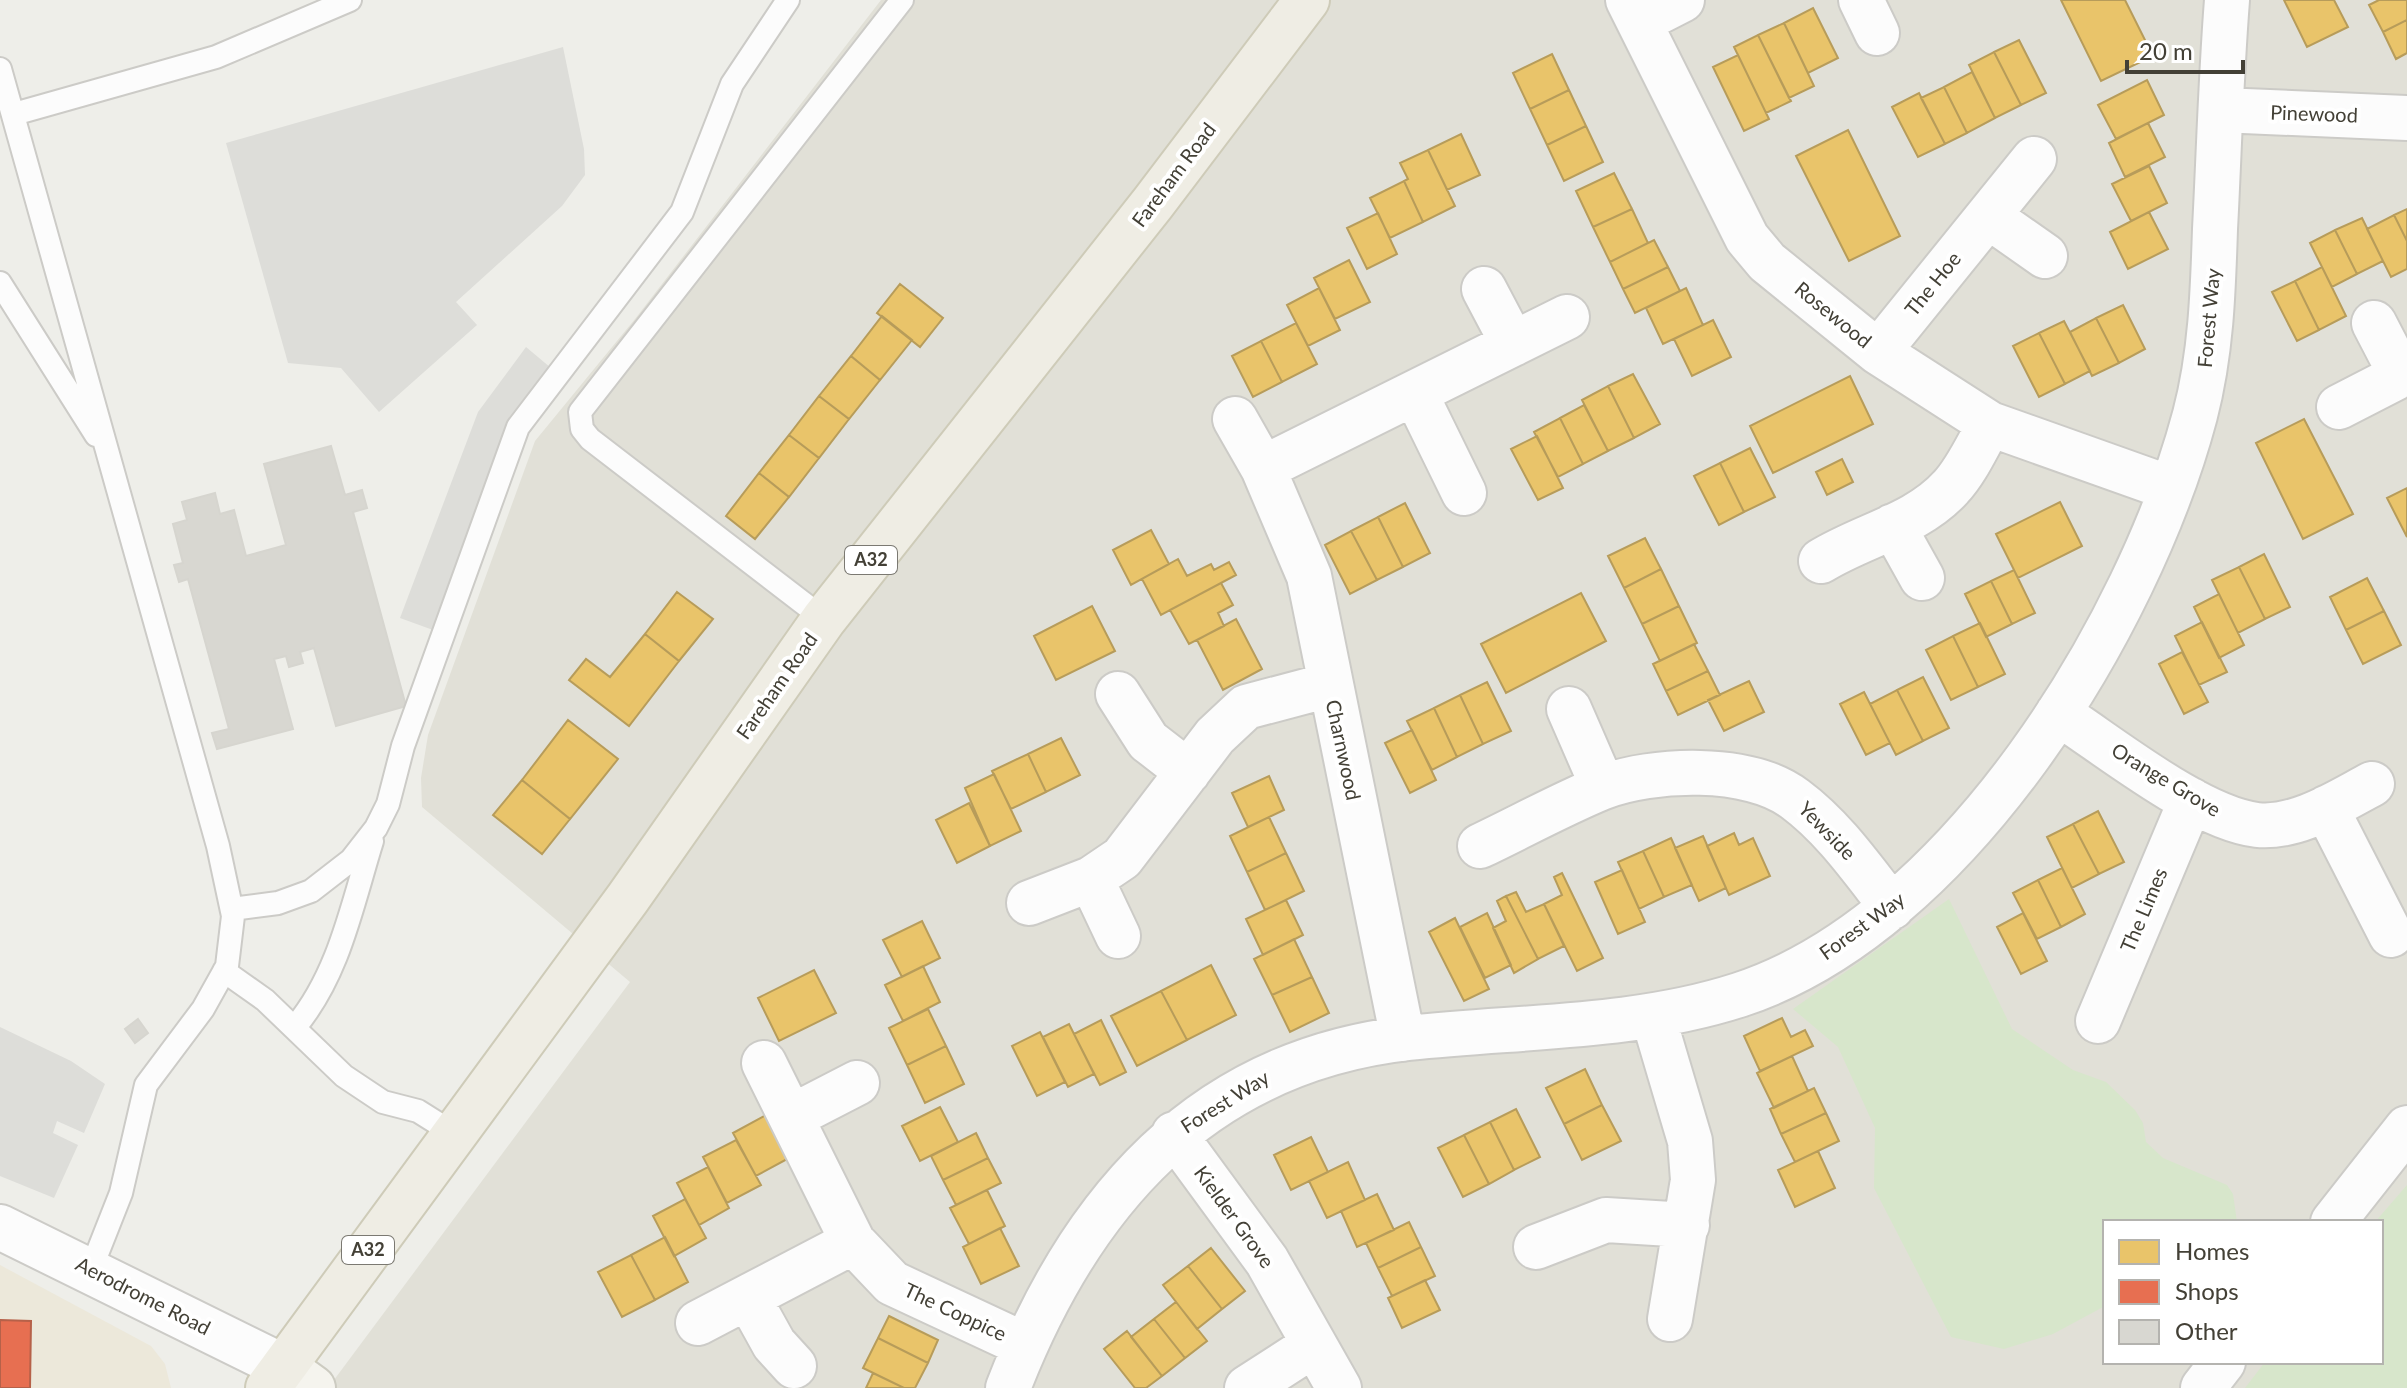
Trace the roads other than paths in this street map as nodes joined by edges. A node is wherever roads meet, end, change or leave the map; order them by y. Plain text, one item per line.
1 (350, 0) edge
2 (788, 0) edge
3 (902, 0) edge
4 (1307, 0) edge
5 (1682, 0) edge
6 (2227, 0) edge
7 (1634, 11) edge
8 (0, 69) edge
9 (2221, 110) junction
10 (14, 114) junction
11 (2407, 118) edge
12 (2034, 159) dead end
13 (1988, 216) junction
14 (2045, 256) dead end
15 (0, 283) edge
16 (1484, 289) dead end
17 (1567, 317) dead end
18 (2374, 323) dead end
19 (1513, 344) junction
20 (1878, 352) junction
21 (2404, 374) edge
22 (1415, 393) junction
23 (2339, 407) dead end
24 (1235, 419) dead end
25 (1990, 424) junction
26 (1263, 468) junction
27 (115, 471) junction
28 (2170, 488) junction
29 (1464, 493) dead end
30 (1893, 526) junction
31 (1821, 561) dead end
32 (1922, 578) dead end
33 (824, 619) junction
34 (1329, 685) junction
35 (1118, 694) dead end
36 (1569, 709) dead end
37 (2058, 713) junction
38 (1188, 772) junction
39 (2372, 784) dead end
40 (1603, 787) junction
41 (2191, 800) junction
42 (2326, 808) junction
43 (376, 828) junction
44 (1480, 846) dead end
45 (1091, 879) junction
46 (1029, 903) dead end
47 (1892, 907) junction
48 (232, 909) junction
49 (2391, 935) dead end
50 (1118, 936) dead end
51 (224, 971) junction
52 (1653, 1016) junction
53 (2098, 1021) dead end
54 (295, 1027) junction
55 (1403, 1039) junction
56 (764, 1063) dead end
57 (857, 1083) dead end
58 (793, 1116) junction
59 (2407, 1128) edge
60 (453, 1133) junction
61 (1174, 1134) junction
62 (2335, 1220) edge
63 (1687, 1225) junction
64 (0, 1227) edge
65 (853, 1242) junction
66 (1536, 1247) dead end
67 (91, 1269) junction
68 (748, 1297) junction
69 (1670, 1319) dead end
70 (698, 1323) dead end
71 (1025, 1345) junction
72 (1312, 1346) junction
73 (2221, 1364) edge
74 (794, 1366) dead end
75 (288, 1381) edge
76 (1008, 1388) edge
77 (1247, 1388) edge
78 (1339, 1388) edge
79 (2203, 1388) edge

1 - 10 lane
2 - 43 lane
3 - 33 lane
4 - 33 main road, Fareham Road / A32
5 - 7 street
6 - 9 street, Forest Way
7 - 20 street, Rosewood
8 - 10 lane
9 - 11 street, Pinewood
9 - 28 street, Forest Way
10 - 27 lane
12 - 13 street, The Hoe
13 - 14 street
13 - 20 street, The Hoe
15 - 27 lane
16 - 19 street
17 - 19 street
18 - 21 street
19 - 22 street
20 - 25 street, Rosewood
21 - 23 street
22 - 26 street
22 - 29 street
24 - 26 street, Charnwood
25 - 28 street, Rosewood
25 - 30 street
26 - 34 street, Charnwood
27 - 48 lane
28 - 37 street, Forest Way
30 - 31 street
30 - 32 street
33 - 60 main road, Fareham Road / A32
34 - 38 street
34 - 55 street, Charnwood
35 - 38 street
36 - 40 street
37 - 41 street, Orange Grove
37 - 47 street, Forest Way
38 - 45 street
39 - 42 street, Orange Grove
40 - 44 street, Yewside
40 - 47 street, Yewside
41 - 42 street, Orange Grove
41 - 53 street, The Limes
42 - 49 street
43 - 48 lane
43 - 54 lane
45 - 46 street
45 - 50 street
47 - 52 street, Forest Way
48 - 51 lane
51 - 54 lane
51 - 67 lane
52 - 55 street, Forest Way
52 - 63 street
54 - 60 lane
55 - 61 street, Forest Way
56 - 58 street, The Coppice
57 - 58 street
58 - 65 street, The Coppice
59 - 62 street
60 - 75 main road, Fareham Road / A32
61 - 71 street, Forest Way
61 - 72 street, Kielder Grove
63 - 66 street
63 - 69 street
64 - 67 street, Aerodrome Road
65 - 68 street
65 - 71 street, The Coppice
67 - 75 street, Aerodrome Road
68 - 70 street
68 - 74 street
71 - 76 street, Forest Way
72 - 77 street
72 - 78 street, Kielder Grove
73 - 79 street

